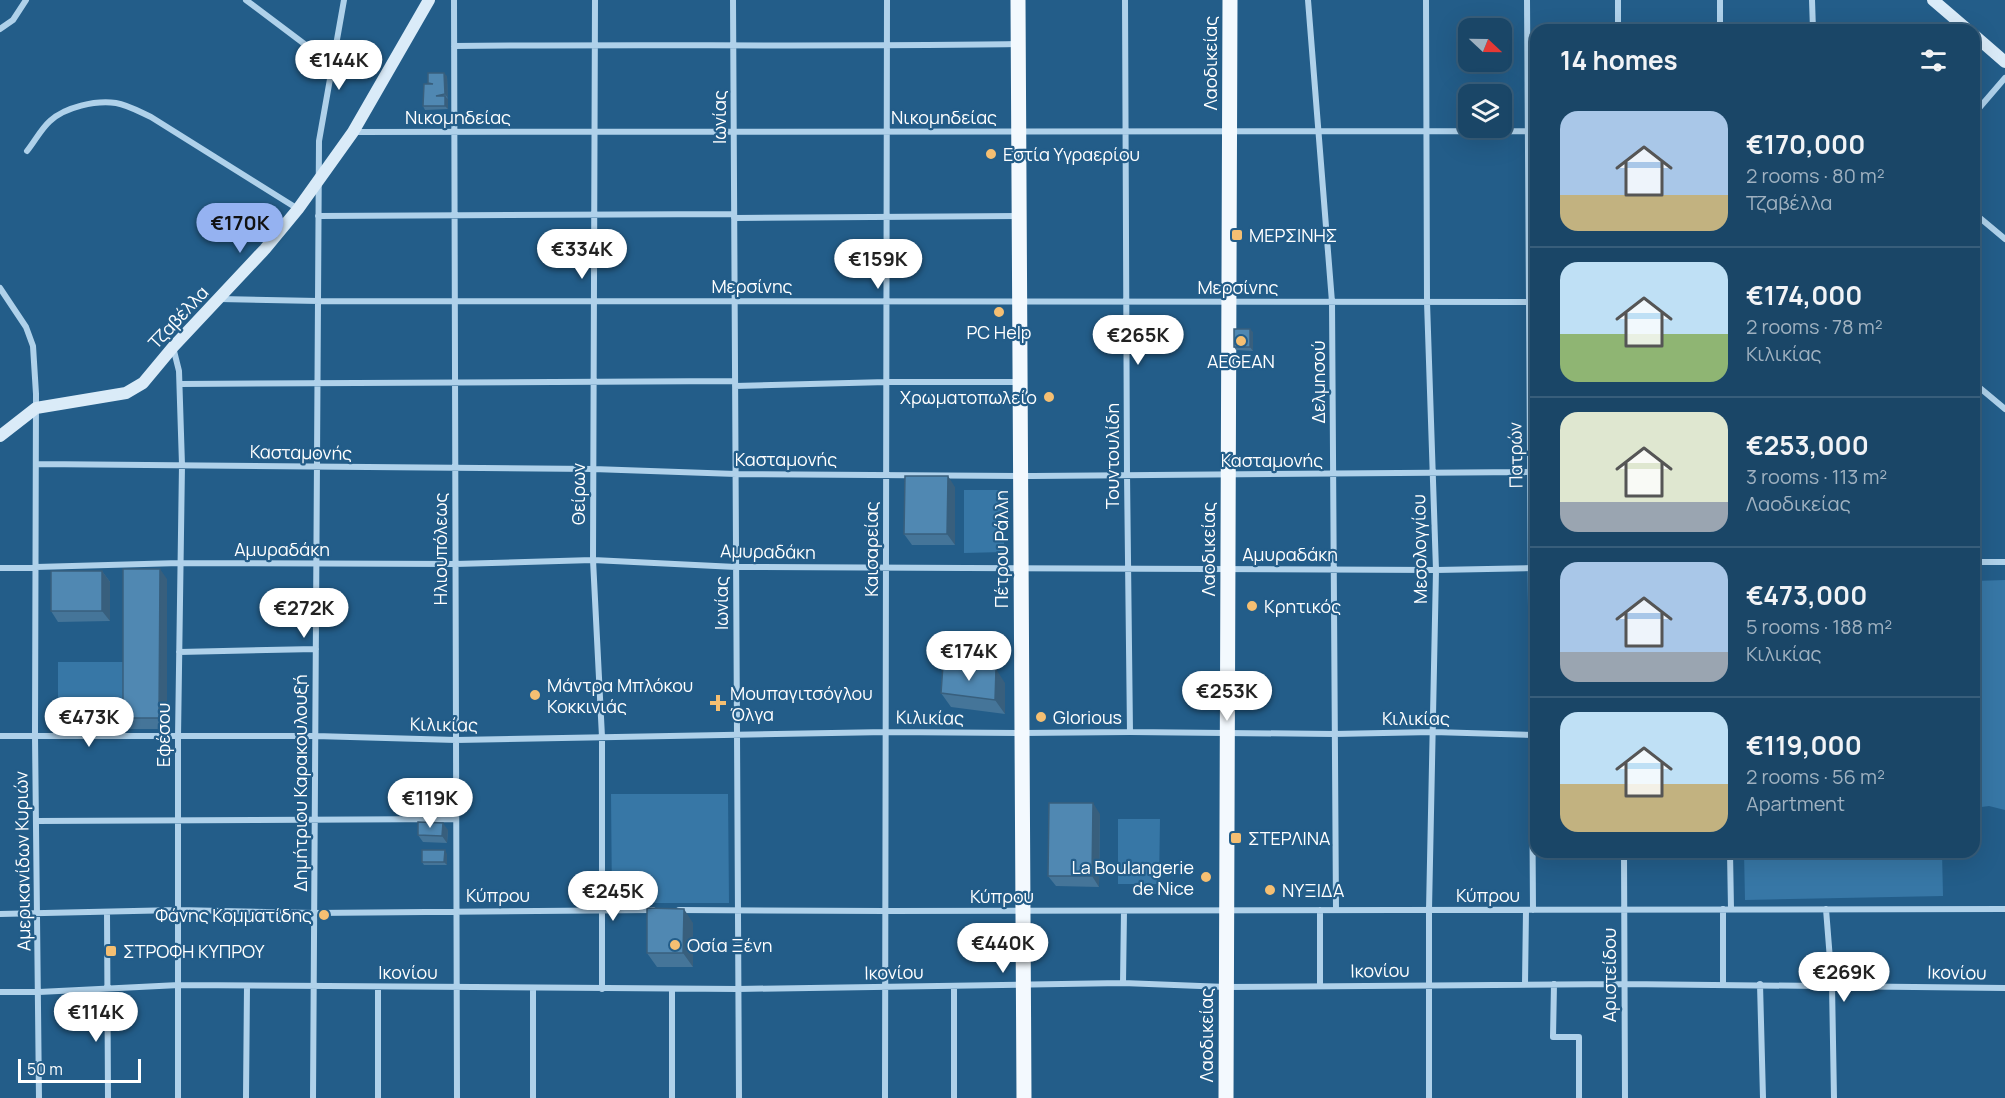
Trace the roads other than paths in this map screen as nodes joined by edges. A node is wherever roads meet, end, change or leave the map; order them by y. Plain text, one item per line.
1 (26, 0) edge
2 (246, 0) edge
3 (344, 0) edge
4 (429, 0) edge
5 (454, 0) edge
6 (595, 0) edge
7 (733, 0) edge
8 (887, 0) edge
9 (1018, 0) edge
10 (1125, 0) edge
11 (1230, 0) edge
12 (1308, 0) edge
13 (1426, 0) edge
14 (1527, 0) edge
15 (1618, 0) edge
16 (1720, 0) edge
17 (1812, 0) edge
18 (1934, 0) edge
19 (1618, 24) edge
20 (1720, 24) edge
21 (1813, 24) edge
22 (1961, 24) edge
23 (0, 29) edge
24 (1980, 40) edge
25 (595, 44) junction
26 (1018, 44) junction
27 (733, 45) junction
28 (454, 46) junction
29 (887, 46) junction
30 (2005, 62) edge
31 (331, 64) junction
32 (2005, 78) edge
33 (1530, 79) edge
34 (1980, 107) edge
35 (1426, 131) junction
36 (1530, 131) edge
37 (353, 132) junction
38 (454, 132) junction
39 (595, 132) junction
40 (734, 132) junction
41 (887, 132) junction
42 (1019, 132) junction
43 (1126, 132) junction
44 (1229, 132) junction
45 (1318, 132) junction
46 (27, 151) dead end
47 (318, 180) junction
48 (298, 209) junction
49 (594, 214) junction
50 (318, 216) junction
51 (454, 216) junction
52 (734, 216) junction
53 (887, 216) junction
54 (1019, 216) junction
55 (1980, 218) edge
56 (2005, 239) edge
57 (0, 288) edge
58 (219, 298) junction
59 (318, 301) junction
60 (455, 301) junction
61 (594, 301) junction
62 (735, 301) junction
63 (887, 302) junction
64 (1019, 302) junction
65 (1126, 302) junction
66 (1229, 302) junction
67 (1332, 302) junction
68 (1427, 302) junction
69 (1530, 302) edge
70 (173, 347) junction
71 (455, 382) junction
72 (594, 382) junction
73 (887, 382) junction
74 (1020, 382) junction
75 (317, 383) junction
76 (180, 384) junction
77 (735, 384) junction
78 (1980, 387) edge
79 (36, 408) junction
80 (2005, 409) edge
81 (0, 436) edge
82 (37, 464) junction
83 (182, 465) junction
84 (317, 468) junction
85 (455, 469) junction
86 (593, 469) junction
87 (1530, 472) edge
88 (1433, 473) junction
89 (736, 474) junction
90 (886, 474) junction
91 (1127, 474) junction
92 (1333, 474) junction
93 (1228, 475) junction
94 (1020, 476) junction
95 (593, 560) junction
96 (1980, 562) edge
97 (2005, 562) edge
98 (180, 563) junction
99 (316, 564) junction
100 (455, 564) junction
101 (0, 567) edge
102 (736, 567) junction
103 (886, 567) junction
104 (36, 568) junction
105 (1333, 568) junction
106 (1530, 568) edge
107 (1021, 569) junction
108 (1128, 569) junction
109 (1228, 569) junction
110 (1436, 570) junction
111 (316, 649) junction
112 (179, 652) junction
113 (887, 732) junction
114 (1130, 732) junction
115 (1434, 732) junction
116 (1022, 733) junction
117 (1227, 734) junction
118 (1334, 734) junction
119 (737, 735) junction
120 (1530, 735) edge
121 (0, 736) edge
122 (36, 736) junction
123 (315, 736) junction
124 (178, 737) junction
125 (602, 737) junction
126 (456, 740) junction
127 (315, 819) junction
128 (456, 819) junction
129 (178, 820) junction
130 (36, 821) junction
131 (1530, 858) edge
132 (1624, 858) edge
133 (1730, 858) edge
134 (601, 909) junction
135 (1624, 909) junction
136 (1727, 909) junction
137 (1826, 909) junction
138 (2005, 909) edge
139 (178, 910) junction
140 (658, 910) edge
141 (669, 910) edge
142 (738, 910) junction
143 (1320, 910) junction
144 (1336, 910) junction
145 (1429, 910) junction
146 (1529, 910) junction
147 (456, 911) junction
148 (886, 911) junction
149 (1023, 911) junction
150 (1124, 911) junction
151 (1227, 911) junction
152 (107, 912) junction
153 (314, 913) junction
154 (0, 914) edge
155 (37, 914) junction
156 (1123, 984) junction
157 (1429, 984) junction
158 (1525, 984) junction
159 (1554, 984) junction
160 (1624, 984) junction
161 (1723, 984) junction
162 (1761, 984) junction
163 (179, 985) junction
164 (1832, 985) junction
165 (247, 986) junction
166 (954, 986) junction
167 (1023, 986) junction
168 (1320, 986) junction
169 (314, 987) junction
170 (378, 987) junction
171 (456, 987) junction
172 (885, 987) junction
173 (1226, 987) junction
174 (107, 988) junction
175 (533, 988) junction
176 (2005, 988) edge
177 (602, 989) junction
178 (672, 989) junction
179 (738, 989) junction
180 (0, 992) edge
181 (39, 992) junction
182 (39, 1098) edge
183 (108, 1098) edge
184 (178, 1098) edge
185 (246, 1098) edge
186 (313, 1098) edge
187 (378, 1098) edge
188 (456, 1098) edge
189 (532, 1098) edge
190 (672, 1098) edge
191 (739, 1098) edge
192 (885, 1098) edge
193 (954, 1098) edge
194 (1024, 1098) edge
195 (1226, 1098) edge
196 (1429, 1098) edge
197 (1579, 1098) edge
198 (1625, 1098) edge
199 (1763, 1098) edge
200 (1834, 1098) edge

1 - 23 street
2 - 31 street
3 - 31 street, Δημήτριου Καρακουλουξή
4 - 37 main road, Τζαβέλλα
5 - 28 street, Ηλιουπόλεως
6 - 25 street, Θείρων
7 - 27 street, Ιωνίας
8 - 29 street, Καισαρείας
9 - 26 main road, Πέτρου Ράλλη
10 - 43 street, Τουντουλίδη
11 - 44 main road, Λαοδικείας
12 - 45 street, Δελμησού
13 - 35 street, Μεσολογγίου
14 - 33 street, Πατρών
15 - 19 street
16 - 20 street
17 - 21 street
18 - 22 main road
24 - 30 main road
25 - 27 street
25 - 28 street
25 - 39 street, Θείρων
26 - 29 street
26 - 42 main road, Πέτρου Ράλλη
27 - 29 street
27 - 40 street, Ιωνίας
28 - 38 street, Ηλιουπόλεως
29 - 41 street, Καισαρείας
31 - 47 street, Δημήτριου Καρακουλουξή
32 - 34 street
35 - 36 street, Νικομηδείας
35 - 45 street, Νικομηδείας
35 - 68 street, Μεσολογγίου
37 - 38 street, Νικομηδείας
37 - 47 main road, Τζαβέλλα
38 - 39 street, Νικομηδείας
38 - 51 street, Ηλιουπόλεως
39 - 40 street, Νικομηδείας
39 - 49 street, Θείρων
40 - 41 street, Νικομηδείας
40 - 52 street, Ιωνίας
41 - 42 street, Νικομηδείας
41 - 53 street, Καισαρείας
42 - 43 street, Νικομηδείας
42 - 54 main road, Πέτρου Ράλλη
43 - 44 street, Νικομηδείας
43 - 65 street, Τουντουλίδη
44 - 45 street, Νικομηδείας
44 - 66 main road, Λαοδικείας
45 - 67 street, Δελμησού
46 - 48 street
47 - 48 main road, Τζαβέλλα
47 - 50 street, Δημήτριου Καρακουλουξή
48 - 58 main road, Τζαβέλλα
49 - 51 street
49 - 52 street
49 - 61 street, Θείρων
50 - 51 street
50 - 59 street, Δημήτριου Καρακουλουξή
51 - 60 street, Ηλιουπόλεως
52 - 53 street
52 - 62 street, Ιωνίας
53 - 54 street
53 - 63 street, Καισαρείας
54 - 64 main road, Πέτρου Ράλλη
55 - 56 street
57 - 79 street, Αμερικανίδων Κυριών
58 - 59 street, Μερσίνης
58 - 70 main road, Τζαβέλλα
59 - 60 street, Μερσίνης
59 - 75 street, Δημήτριου Καρακουλουξή
60 - 61 street, Μερσίνης
60 - 71 street, Ηλιουπόλεως
61 - 62 street, Μερσίνης
61 - 72 street, Θείρων
62 - 63 street, Μερσίνης
62 - 77 street, Ιωνίας
63 - 64 street, Μερσίνης
63 - 73 street, Καισαρείας
64 - 65 street, Μερσίνης
64 - 74 main road, Πέτρου Ράλλη
65 - 66 street, Μερσίνης
65 - 91 street, Τουντουλίδη
66 - 67 street, Μερσίνης
66 - 93 main road, Λαοδικείας
67 - 68 street, Μερσίνης
67 - 92 street, Δελμησού
68 - 69 street, Μερσίνης
68 - 88 street, Μεσολογγίου
70 - 76 street, Εφέσου
70 - 79 main road, Τζαβέλλα
71 - 72 street
71 - 75 street
71 - 85 street, Ηλιουπόλεως
72 - 77 street
72 - 86 street, Θείρων
73 - 74 street
73 - 77 street
73 - 90 street, Καισαρείας
74 - 94 main road, Πέτρου Ράλλη
75 - 76 street
75 - 84 street, Δημήτριου Καρακουλουξή
76 - 83 street, Εφέσου
77 - 89 street, Ιωνίας
78 - 80 street
79 - 81 main road, Τζαβέλλα
79 - 82 street, Αμερικανίδων Κυριών
82 - 83 street, Κασταμονής
82 - 104 street, Αμερικανίδων Κυριών
83 - 84 street, Κασταμονής
83 - 98 street, Εφέσου
84 - 85 street, Κασταμονής
84 - 99 street, Δημήτριου Καρακουλουξή
85 - 86 street, Κασταμονής
85 - 100 street, Ηλιουπόλεως
86 - 89 street, Κασταμονής
86 - 95 street, Θείρων
87 - 88 street, Κασταμονής
88 - 92 street, Κασταμονής
88 - 110 street, Μεσολογγίου
89 - 90 street, Κασταμονής
89 - 102 street, Ιωνίας
90 - 94 street, Κασταμονής
90 - 103 street, Καισαρείας
91 - 93 street, Κασταμονής
91 - 94 street, Κασταμονής
91 - 108 street, Τουντουλίδη
92 - 93 street, Κασταμονής
92 - 105 street, Δελμησού
93 - 109 main road, Λαοδικείας
94 - 107 main road, Πέτρου Ράλλη
95 - 100 street, Αμυραδάκη
95 - 102 street, Αμυραδάκη
95 - 125 street, Θείρων
96 - 97 street
98 - 99 street, Αμυραδάκη
98 - 104 street, Αμυραδάκη
98 - 112 street, Εφέσου
99 - 100 street, Αμυραδάκη
99 - 111 street, Δημήτριου Καρακουλουξή
100 - 126 street, Ηλιουπόλεως
101 - 104 street, Αμυραδάκη
102 - 103 street, Αμυραδάκη
102 - 119 street, Ιωνίας
103 - 107 street, Αμυραδάκη
103 - 113 street, Καισαρείας
104 - 122 street, Αμερικανίδων Κυριών
105 - 109 street, Αμυραδάκη
105 - 110 street, Αμυραδάκη
105 - 118 street, Δελμησού
106 - 110 street, Αμυραδάκη
107 - 108 street, Αμυραδάκη
107 - 116 main road, Πέτρου Ράλλη
108 - 109 street, Αμυραδάκη
108 - 114 street, Τουντουλίδη
109 - 117 main road, Λαοδικείας
110 - 115 street, Μεσολογγίου
111 - 112 street
111 - 123 street, Δημήτριου Καρακουλουξή
112 - 124 street, Εφέσου
113 - 116 street, Κιλικίας
113 - 119 street, Κιλικίας
113 - 148 street, Καισαρείας
114 - 116 street, Κιλικίας
114 - 117 street, Κιλικίας
115 - 118 street, Κιλικίας
115 - 120 street, Κιλικίας
115 - 145 street, Μεσολογγίου
116 - 149 main road, Πέτρου Ράλλη
117 - 118 street, Κιλικίας
117 - 151 main road, Λαοδικείας
118 - 144 street, Δελμησού
119 - 125 street, Κιλικίας
119 - 142 street, Ιωνίας
121 - 122 street, Κιλικίας
122 - 124 street, Κιλικίας
122 - 130 street, Αμερικανίδων Κυριών
123 - 124 street, Κιλικίας
123 - 126 street, Κιλικίας
123 - 127 street, Δημήτριου Καρακουλουξή
124 - 129 street, Εφέσου
125 - 126 street, Κιλικίας
125 - 134 street, Θείρων
126 - 128 street, Ηλιουπόλεως
127 - 128 street
127 - 129 street
127 - 153 street, Δημήτριου Καρακουλουξή
128 - 147 street, Ηλιουπόλεως
129 - 130 street
129 - 139 street, Εφέσου
130 - 155 street, Αμερικανίδων Κυριών
131 - 146 street, Πατρών
132 - 135 street, Αριστείδου
133 - 136 street
134 - 140 street, Κύπρου
134 - 147 street, Κύπρου
134 - 177 street, Θείρων
135 - 136 street, Κύπρου
135 - 146 street, Κύπρου
135 - 160 street, Αριστείδου
136 - 137 street, Κύπρου
136 - 161 street
137 - 138 street, Κύπρου
137 - 164 street
139 - 152 street, Κύπρου
139 - 153 street, Κύπρου
139 - 163 street, Εφέσου
141 - 142 street, Κύπρου
142 - 148 street, Κύπρου
142 - 179 street, Ιωνίας
143 - 144 street, Κύπρου
143 - 151 street, Κύπρου
143 - 168 street
144 - 145 street, Κύπρου
145 - 146 street, Κύπρου
145 - 157 street, Μεσολογγίου
146 - 158 street, Πατρών
147 - 153 street, Κύπρου
147 - 171 street, Ηλιουπόλεως
148 - 149 street, Κύπρου
148 - 172 street, Καισαρείας
149 - 150 street, Κύπρου
149 - 167 main road, Πέτρου Ράλλη
150 - 151 street, Κύπρου
150 - 156 street
151 - 173 main road, Λαοδικείας
152 - 155 street, Κύπρου
152 - 174 street
153 - 169 street, Δημήτριου Καρακουλουξή
154 - 155 street, Κύπρου
155 - 181 street, Αμερικανίδων Κυριών
156 - 167 street, Ικονίου
156 - 173 street, Ικονίου
157 - 158 street, Ικονίου
157 - 168 street, Ικονίου
157 - 196 street, Μεσολογγίου
158 - 159 street, Ικονίου
159 - 160 street, Ικονίου
159 - 197 street
160 - 161 street, Ικονίου
160 - 198 street, Αριστείδου
161 - 162 street, Ικονίου
162 - 164 street, Ικονίου
162 - 199 street
163 - 165 street, Ικονίου
163 - 174 street, Ικονίου
163 - 184 street, Εφέσου
164 - 176 street, Ικονίου
164 - 200 street
165 - 169 street, Ικονίου
165 - 185 street
166 - 167 street, Ικονίου
166 - 172 street, Ικονίου
166 - 193 street
167 - 194 main road, Πέτρου Ράλλη
168 - 173 street, Ικονίου
169 - 170 street, Ικονίου
169 - 186 street, Δημήτριου Καρακουλουξή
170 - 171 street, Ικονίου
170 - 187 street
171 - 175 street, Ικονίου
171 - 188 street, Ηλιουπόλεως
172 - 179 street, Ικονίου
172 - 192 street, Καισαρείας
173 - 195 main road, Λαοδικείας
174 - 181 street, Ικονίου
174 - 183 street
175 - 177 street, Ικονίου
175 - 189 street
177 - 178 street, Ικονίου
178 - 179 street, Ικονίου
178 - 190 street
179 - 191 street, Ιωνίας
180 - 181 street, Ικονίου
181 - 182 street, Αμερικανίδων Κυριών

